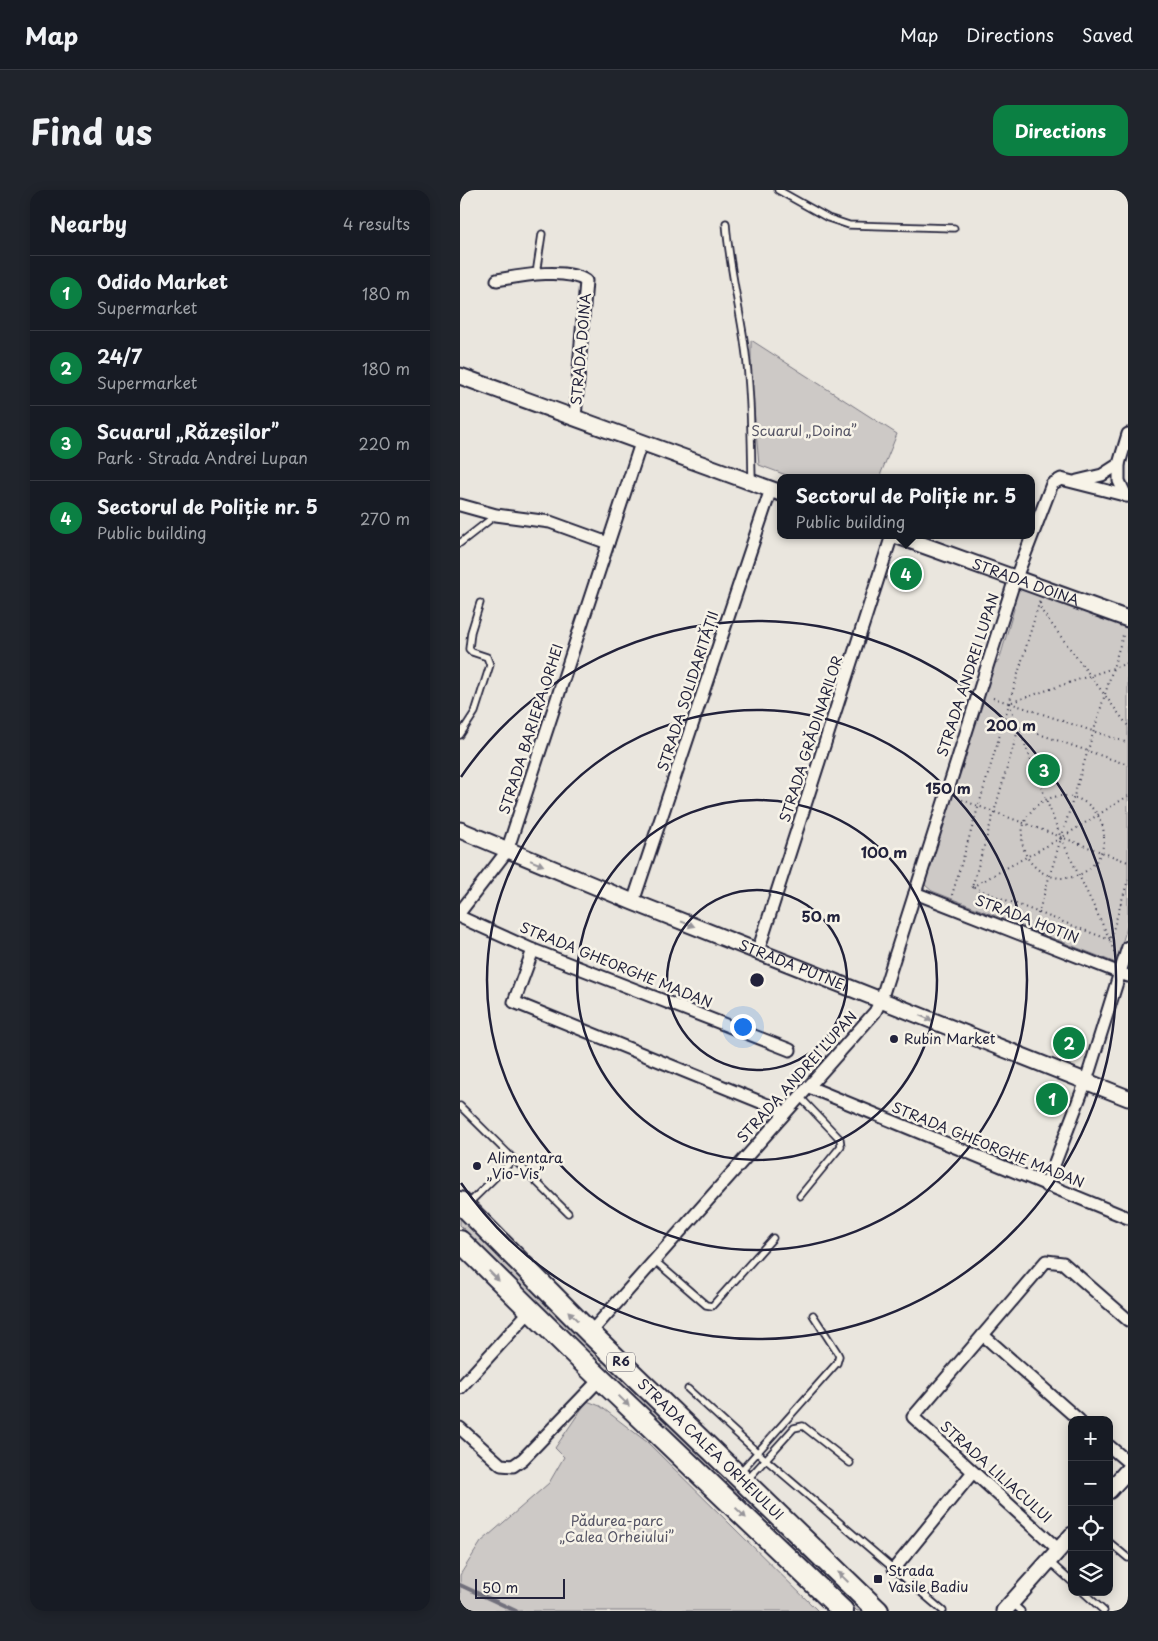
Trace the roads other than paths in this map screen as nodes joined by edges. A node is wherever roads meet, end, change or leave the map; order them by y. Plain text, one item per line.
1 (778, 190) edge
2 (726, 223) dead end
3 (954, 228) dead end
4 (542, 234) dead end
5 (536, 274) junction
6 (497, 280) dead end
7 (460, 376) edge
8 (575, 418) junction
9 (1128, 434) edge
10 (641, 444) junction
11 (1119, 464) junction
12 (752, 482) junction
13 (1075, 482) junction
14 (776, 491) edge
15 (1127, 496) edge
16 (460, 505) edge
17 (496, 515) junction
18 (1035, 528) edge
19 (893, 539) edge
20 (905, 539) edge
21 (1031, 539) edge
22 (608, 543) junction
23 (460, 544) edge
24 (1016, 578) junction
25 (480, 603) dead end
26 (1126, 624) edge
27 (460, 735) edge
28 (460, 830) edge
29 (506, 851) junction
30 (915, 893) junction
31 (465, 897) edge
32 (633, 902) junction
33 (460, 912) edge
34 (460, 917) edge
35 (1128, 947) edge
36 (533, 950) junction
37 (758, 951) junction
38 (1124, 974) edge
39 (881, 1000) junction
40 (790, 1050) dead end
41 (1086, 1081) junction
42 (809, 1087) junction
43 (800, 1096) junction
44 (1128, 1098) edge
45 (460, 1106) edge
46 (785, 1112) junction
47 (514, 1159) junction
48 (1046, 1186) junction
49 (800, 1196) dead end
50 (463, 1204) edge
51 (568, 1212) dead end
52 (1128, 1218) edge
53 (773, 1238) dead end
54 (460, 1241) edge
55 (654, 1260) junction
56 (530, 1311) junction
57 (813, 1315) dead end
58 (1128, 1320) edge
59 (590, 1333) junction
60 (983, 1335) junction
61 (600, 1379) junction
62 (460, 1388) edge
63 (688, 1389) dead end
64 (1074, 1416) edge
65 (460, 1428) edge
66 (1113, 1449) edge
67 (758, 1452) junction
68 (766, 1459) junction
69 (850, 1462) dead end
70 (1128, 1462) edge
71 (974, 1472) junction
72 (1124, 1477) edge
73 (741, 1479) junction
74 (1113, 1487) edge
75 (784, 1520) junction
76 (768, 1538) junction
77 (1068, 1540) edge
78 (1113, 1545) edge
79 (1059, 1550) junction
80 (1128, 1558) edge
81 (1049, 1561) junction
82 (894, 1569) junction
83 (1068, 1578) edge
84 (1087, 1596) edge
85 (1012, 1608) edge
86 (843, 1611) edge
87 (878, 1611) edge
88 (943, 1611) edge
89 (1104, 1611) edge

1 - 3 lane
2 - 12 lane
4 - 5 lane
5 - 6 street, STRADA DOINA
5 - 8 street, STRADA DOINA
7 - 8 street, STRADA DOINA
8 - 10 street, STRADA DOINA
9 - 11 street
10 - 12 street, STRADA DOINA
10 - 22 street, STRADA BARIERA ORHEI
11 - 13 street
11 - 15 street
12 - 14 street, STRADA DOINA
13 - 15 street
13 - 18 street, STRADA ANDREI LUPAN
14 - 32 street, STRADA SOLIDARITĂȚII
16 - 17 street
17 - 22 street
17 - 23 lane
19 - 37 street, STRADA GRĂDINARILOR
20 - 24 street, STRADA DOINA
21 - 24 street, STRADA ANDREI LUPAN
22 - 29 street, STRADA BARIERA ORHEI
24 - 26 street, STRADA DOINA
24 - 30 street, STRADA ANDREI LUPAN
25 - 27 lane
28 - 29 street, STRADA PUTNEI
29 - 31 street, STRADA BARIERA ORHEI
29 -> 32 street, STRADA PUTNEI
30 - 38 street, STRADA HOTIN
30 - 39 street, STRADA ANDREI LUPAN
31 - 33 street, STRADA BARIERA ORHEI
32 -> 37 street, STRADA PUTNEI
34 - 36 street, STRADA GHEORGHE MADAN
35 - 38 street
36 - 40 street, STRADA GHEORGHE MADAN
36 - 46 street
37 - 39 street, STRADA PUTNEI
38 - 41 street
39 -> 41 street, STRADA PUTNEI
39 - 42 street, STRADA ANDREI LUPAN
41 - 44 street, STRADA PUTNEI
41 - 48 street
42 - 43 street, STRADA ANDREI LUPAN
42 - 48 street, STRADA GHEORGHE MADAN
43 - 46 street, STRADA ANDREI LUPAN
43 - 49 lane
45 - 47 lane
46 - 55 street, STRADA ANDREI LUPAN
47 - 50 lane
47 - 51 lane
48 - 52 street, STRADA GHEORGHE MADAN
59 -> 50 highway, STRADA CALEA ORHEIULUI / R6
53 - 55 lane
54 -> 56 highway, STRADA CALEA ORHEIULUI / R6
55 - 59 street, STRADA ANDREI LUPAN
56 - 61 highway, STRADA CALEA ORHEIULUI / R6
56 - 62 street
57 - 67 lane
58 - 60 street
59 - 73 highway, STRADA CALEA ORHEIULUI / R6
60 - 64 street
60 - 71 street, STRADA LILIACULUI
61 - 65 street
61 -> 76 highway, STRADA CALEA ORHEIULUI / R6
63 - 67 lane
66 - 70 street
67 - 68 lane
67 - 73 lane
68 - 69 lane
68 - 73 lane
68 - 82 lane
71 - 79 street, STRADA LILIACULUI
71 - 82 street
72 - 74 street
73 - 75 highway, STRADA CALEA ORHEIULUI / R6
75 - 76 highway
87 -> 75 highway, STRADA CALEA ORHEIULUI / R6
76 - 86 highway, STRADA CALEA ORHEIULUI / R6
77 - 79 street
78 - 80 lane
79 - 81 street
81 - 83 lane
81 - 85 street
82 - 88 lane
84 - 89 lane

